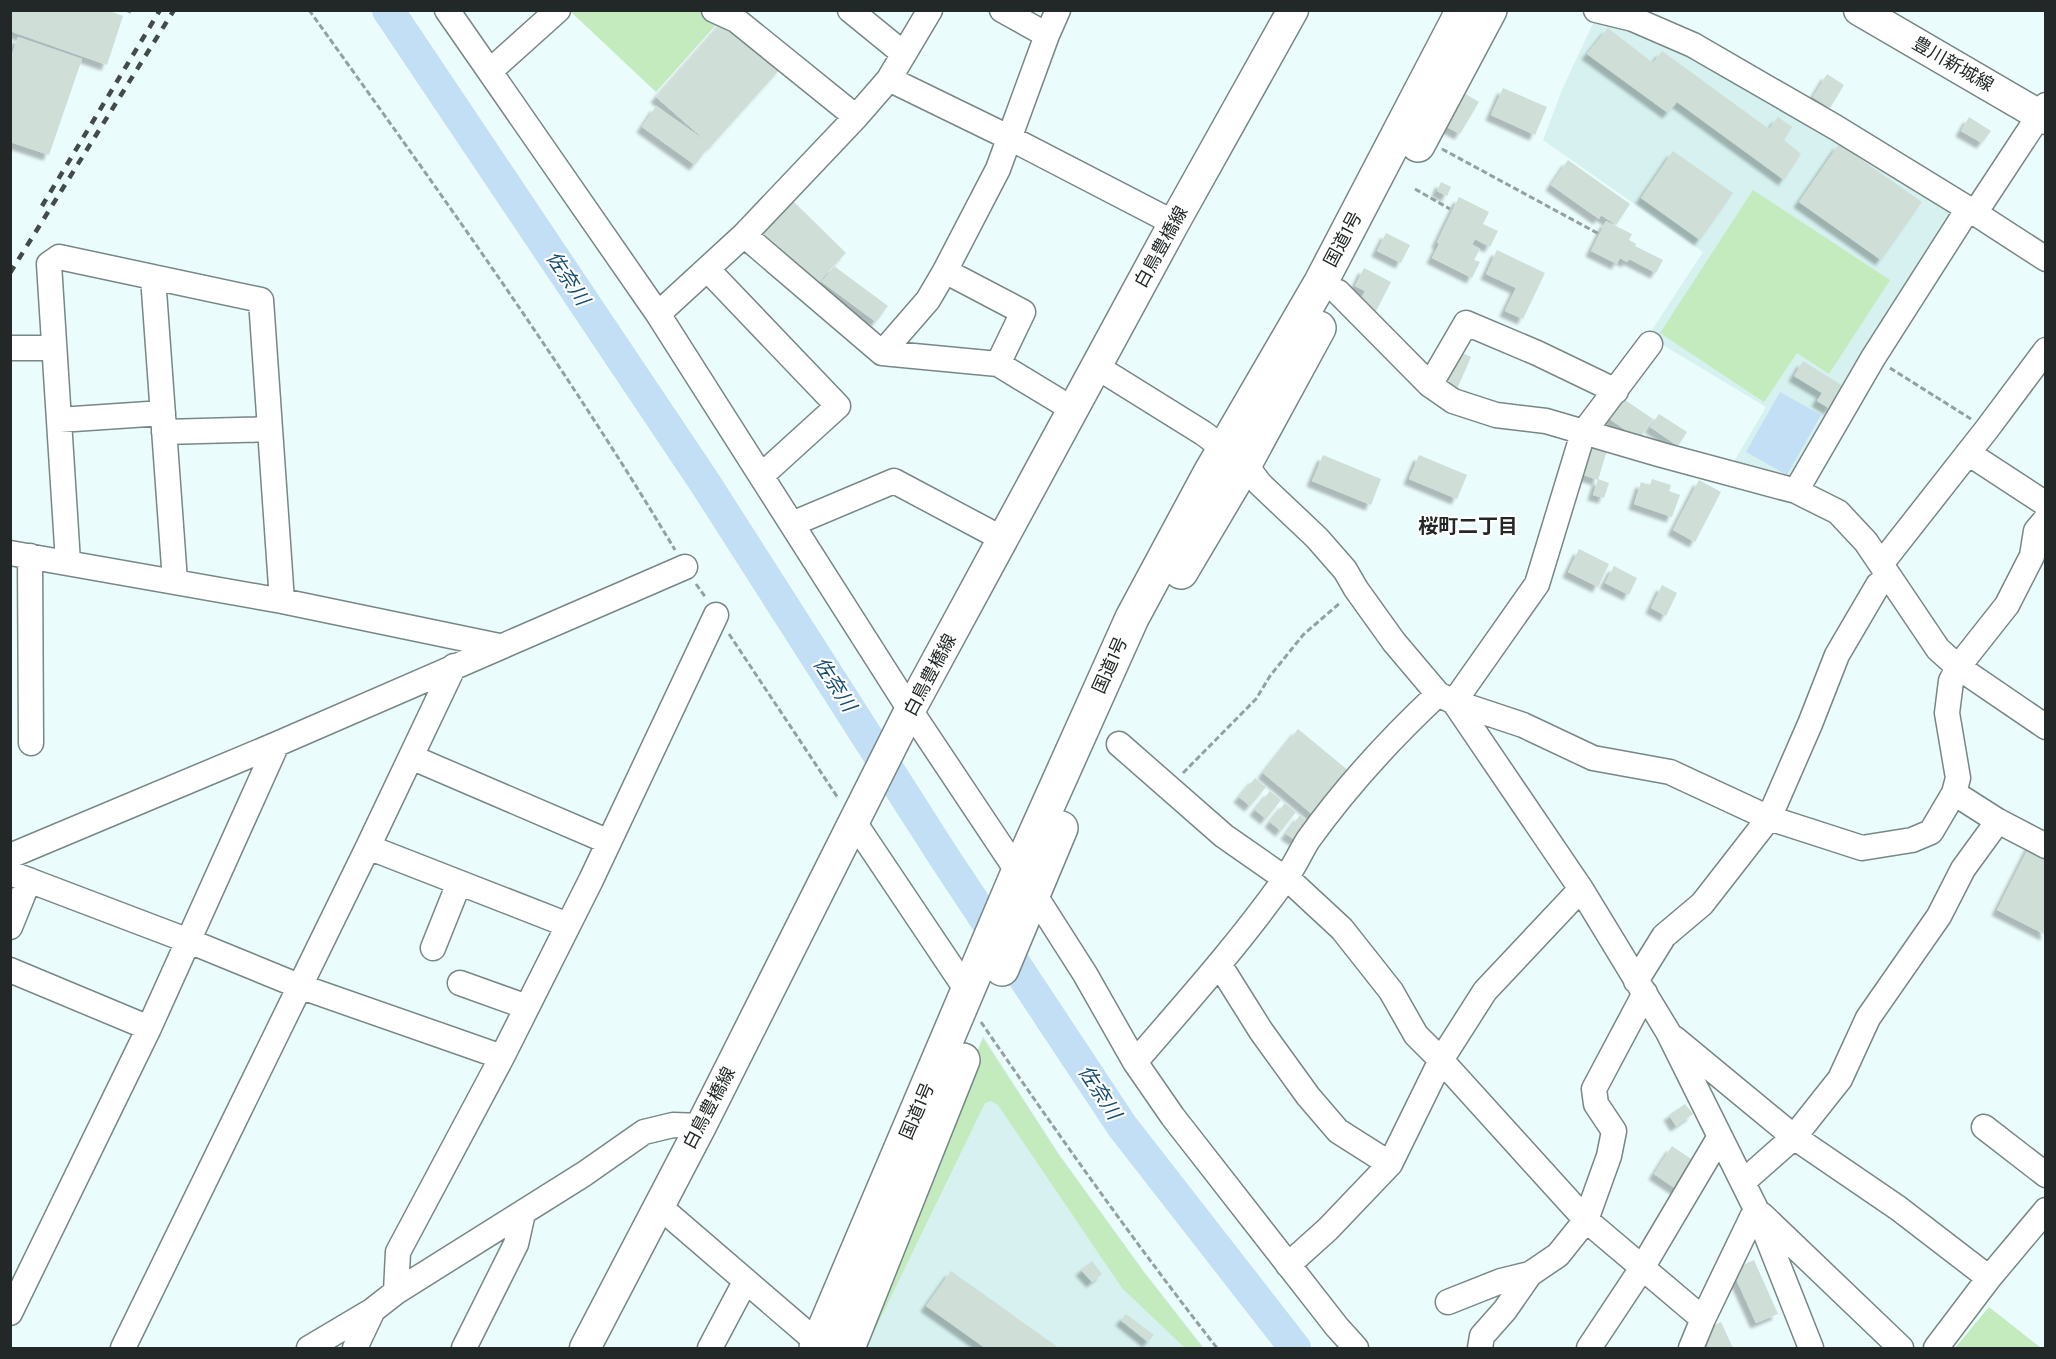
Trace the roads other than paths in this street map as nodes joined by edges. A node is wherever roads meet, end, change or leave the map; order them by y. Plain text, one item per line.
1 (447, 10) edge
2 (558, 10) edge
3 (714, 10) edge
4 (850, 10) edge
5 (930, 10) edge
6 (1002, 10) edge
7 (1058, 10) edge
8 (1293, 10) edge
9 (1463, 10) edge
10 (1490, 10) edge
11 (1596, 10) edge
12 (1858, 10) edge
13 (739, 16) edge
14 (1047, 35) junction
15 (904, 54) junction
16 (490, 70) junction
17 (889, 79) junction
18 (2043, 113) edge
19 (856, 117) junction
20 (1008, 138) junction
21 (1972, 211) junction
22 (1174, 223) junction
23 (744, 235) junction
24 (2046, 259) edge
25 (707, 269) junction
26 (945, 272) junction
27 (153, 277) junction
28 (1338, 292) junction
29 (658, 315) junction
30 (1650, 344) dead end
31 (10, 348) edge
32 (54, 348) junction
33 (2046, 350) edge
34 (882, 353) junction
35 (998, 364) junction
36 (1097, 367) junction
37 (1430, 385) junction
38 (1616, 391) junction
39 (1074, 410) junction
40 (59, 420) junction
41 (164, 423) junction
42 (270, 429) junction
43 (1583, 433) junction
44 (1968, 453) junction
45 (1234, 456) junction
46 (761, 476) junction
47 (1796, 491) junction
48 (2046, 504) edge
49 (2046, 519) edge
50 (792, 524) junction
51 (1003, 539) junction
52 (20, 555) edge
53 (68, 562) junction
54 (686, 567) road end
55 (1885, 571) junction
56 (175, 581) junction
57 (282, 601) junction
58 (716, 615) road end
59 (499, 646) junction
60 (454, 666) junction
61 (1958, 667) junction
62 (1446, 698) junction
63 (910, 710) junction
64 (2046, 727) edge
65 (31, 742) dead end
66 (277, 744) junction
67 (1119, 744) dead end
68 (411, 757) junction
69 (1954, 793) junction
70 (1769, 818) junction
71 (1998, 821) junction
72 (854, 822) junction
73 (609, 842) junction
74 (2046, 846) edge
75 (368, 848) junction
76 (10, 856) edge
77 (20, 877) edge
78 (1287, 878) junction
79 (459, 883) junction
80 (1026, 883) junction
81 (1581, 889) junction
82 (568, 925) junction
83 (10, 927) edge
84 (189, 941) junction
85 (433, 948) dead end
86 (1219, 964) junction
87 (10, 970) edge
88 (460, 983) dead end
89 (299, 986) junction
90 (1641, 987) junction
91 (978, 1006) junction
92 (527, 1007) junction
93 (149, 1028) junction
94 (1668, 1032) junction
95 (502, 1058) junction
96 (1441, 1060) junction
97 (1135, 1062) junction
98 (701, 1126) junction
99 (1984, 1127) dead end
100 (1794, 1137) junction
101 (1719, 1138) junction
102 (1390, 1164) junction
103 (2046, 1175) edge
104 (1743, 1182) junction
105 (660, 1207) junction
106 (1756, 1209) junction
107 (2046, 1210) edge
108 (523, 1213) junction
109 (1586, 1220) junction
110 (1288, 1265) junction
111 (1642, 1268) junction
112 (1530, 1274) junction
113 (1989, 1278) junction
114 (746, 1282) junction
115 (396, 1292) junction
116 (1448, 1302) dead end
117 (373, 1310) junction
118 (10, 1313) edge
119 (1703, 1319) junction
120 (828, 1346) edge
121 (123, 1348) edge
122 (309, 1348) edge
123 (355, 1348) edge
124 (464, 1348) edge
125 (585, 1348) edge
126 (710, 1348) edge
127 (1356, 1348) edge
128 (1480, 1348) edge
129 (1589, 1348) edge
130 (1691, 1348) edge
131 (1811, 1348) edge
132 (1901, 1348) edge
133 (1936, 1348) edge

1 - 16 street
2 - 16 street
3 - 13 street
4 - 15 street
5 - 15 street
6 - 14 street
7 - 14 street
8 - 22 main road, 白鳥豊橋線
9 - 45 highway, 国道1号
10 - 28 highway, 国道1号
11 - 21 street
12 - 18 main road, 豊川新城線
13 - 19 street
14 - 20 street
15 - 17 street
16 - 29 street
17 - 19 street
17 - 20 street
18 - 21 street
19 - 23 street
20 - 22 street
20 - 26 street
21 - 24 street
21 - 47 street
22 - 36 main road, 白鳥豊橋線
23 - 25 street
23 - 34 street
25 - 29 street
25 - 46 street
26 - 34 street
26 - 35 street
27 - 32 street
27 - 41 street
27 - 42 street
28 - 37 street
28 - 45 highway, 国道1号
29 - 46 street
30 - 38 street
31 - 32 street
32 - 40 street
33 - 44 street
34 - 35 street
35 - 39 street
36 - 39 main road, 白鳥豊橋線
36 - 45 street
37 - 38 street
37 - 43 street
38 - 43 street
39 - 51 main road, 白鳥豊橋線
40 - 41 street
40 - 53 street
41 - 42 street
41 - 56 street
42 - 57 street
43 - 47 street
43 - 62 street
44 - 48 street
44 - 55 street
45 - 62 street
45 - 80 highway, 国道1号
46 - 50 street
47 - 55 street
49 - 61 street
50 - 51 street
50 - 63 street
51 - 63 main road, 白鳥豊橋線
52 - 53 street
52 - 65 street
53 - 56 street
54 - 59 street
55 - 61 street
55 - 70 street
56 - 57 street
57 - 59 street
58 - 73 street
59 - 60 street
60 - 66 street
60 - 68 street
61 - 64 street
61 - 69 street
62 - 70 street
62 - 78 street
62 - 81 street
63 - 72 main road, 白鳥豊橋線
63 - 80 street
66 - 76 street
66 - 84 street
67 - 78 street
68 - 73 street
68 - 75 street
69 - 70 street
69 - 71 street
70 - 90 street
71 - 74 street
71 - 100 street
72 - 91 street
72 - 98 main road, 白鳥豊橋線
73 - 82 street
75 - 79 street
75 - 89 street
77 - 83 street
77 - 84 street
78 - 86 street
78 - 96 street
79 - 82 street
79 - 85 street
80 - 91 highway, 国道1号
80 - 97 street
81 - 90 street
81 - 96 street
82 - 92 street
84 - 89 street
84 - 93 street
86 - 97 street
86 - 102 street
87 - 93 street
88 - 92 street
89 - 95 street
89 - 121 street
90 - 94 street
90 - 109 street
91 - 120 highway, 国道1号
92 - 95 street
93 - 118 street
94 - 100 street
94 - 101 street
95 - 115 street
96 - 102 street
96 - 109 street
97 - 110 street
98 - 105 main road, 白鳥豊橋線
98 - 108 street
99 - 103 street
100 - 104 street
100 - 113 street
101 - 104 street
101 - 111 street
102 - 110 street
104 - 106 street
105 - 114 street
105 - 125 main road, 白鳥豊橋線
106 - 119 street
106 - 131 street
106 - 132 street
107 - 113 street
108 - 115 street
108 - 124 street
109 - 111 street
109 - 112 street
110 - 127 street
111 - 119 street
111 - 129 street
112 - 116 street
112 - 128 street
113 - 133 street
114 - 120 street
114 - 126 street
115 - 117 street
117 - 122 street
117 - 123 street
119 - 130 street

